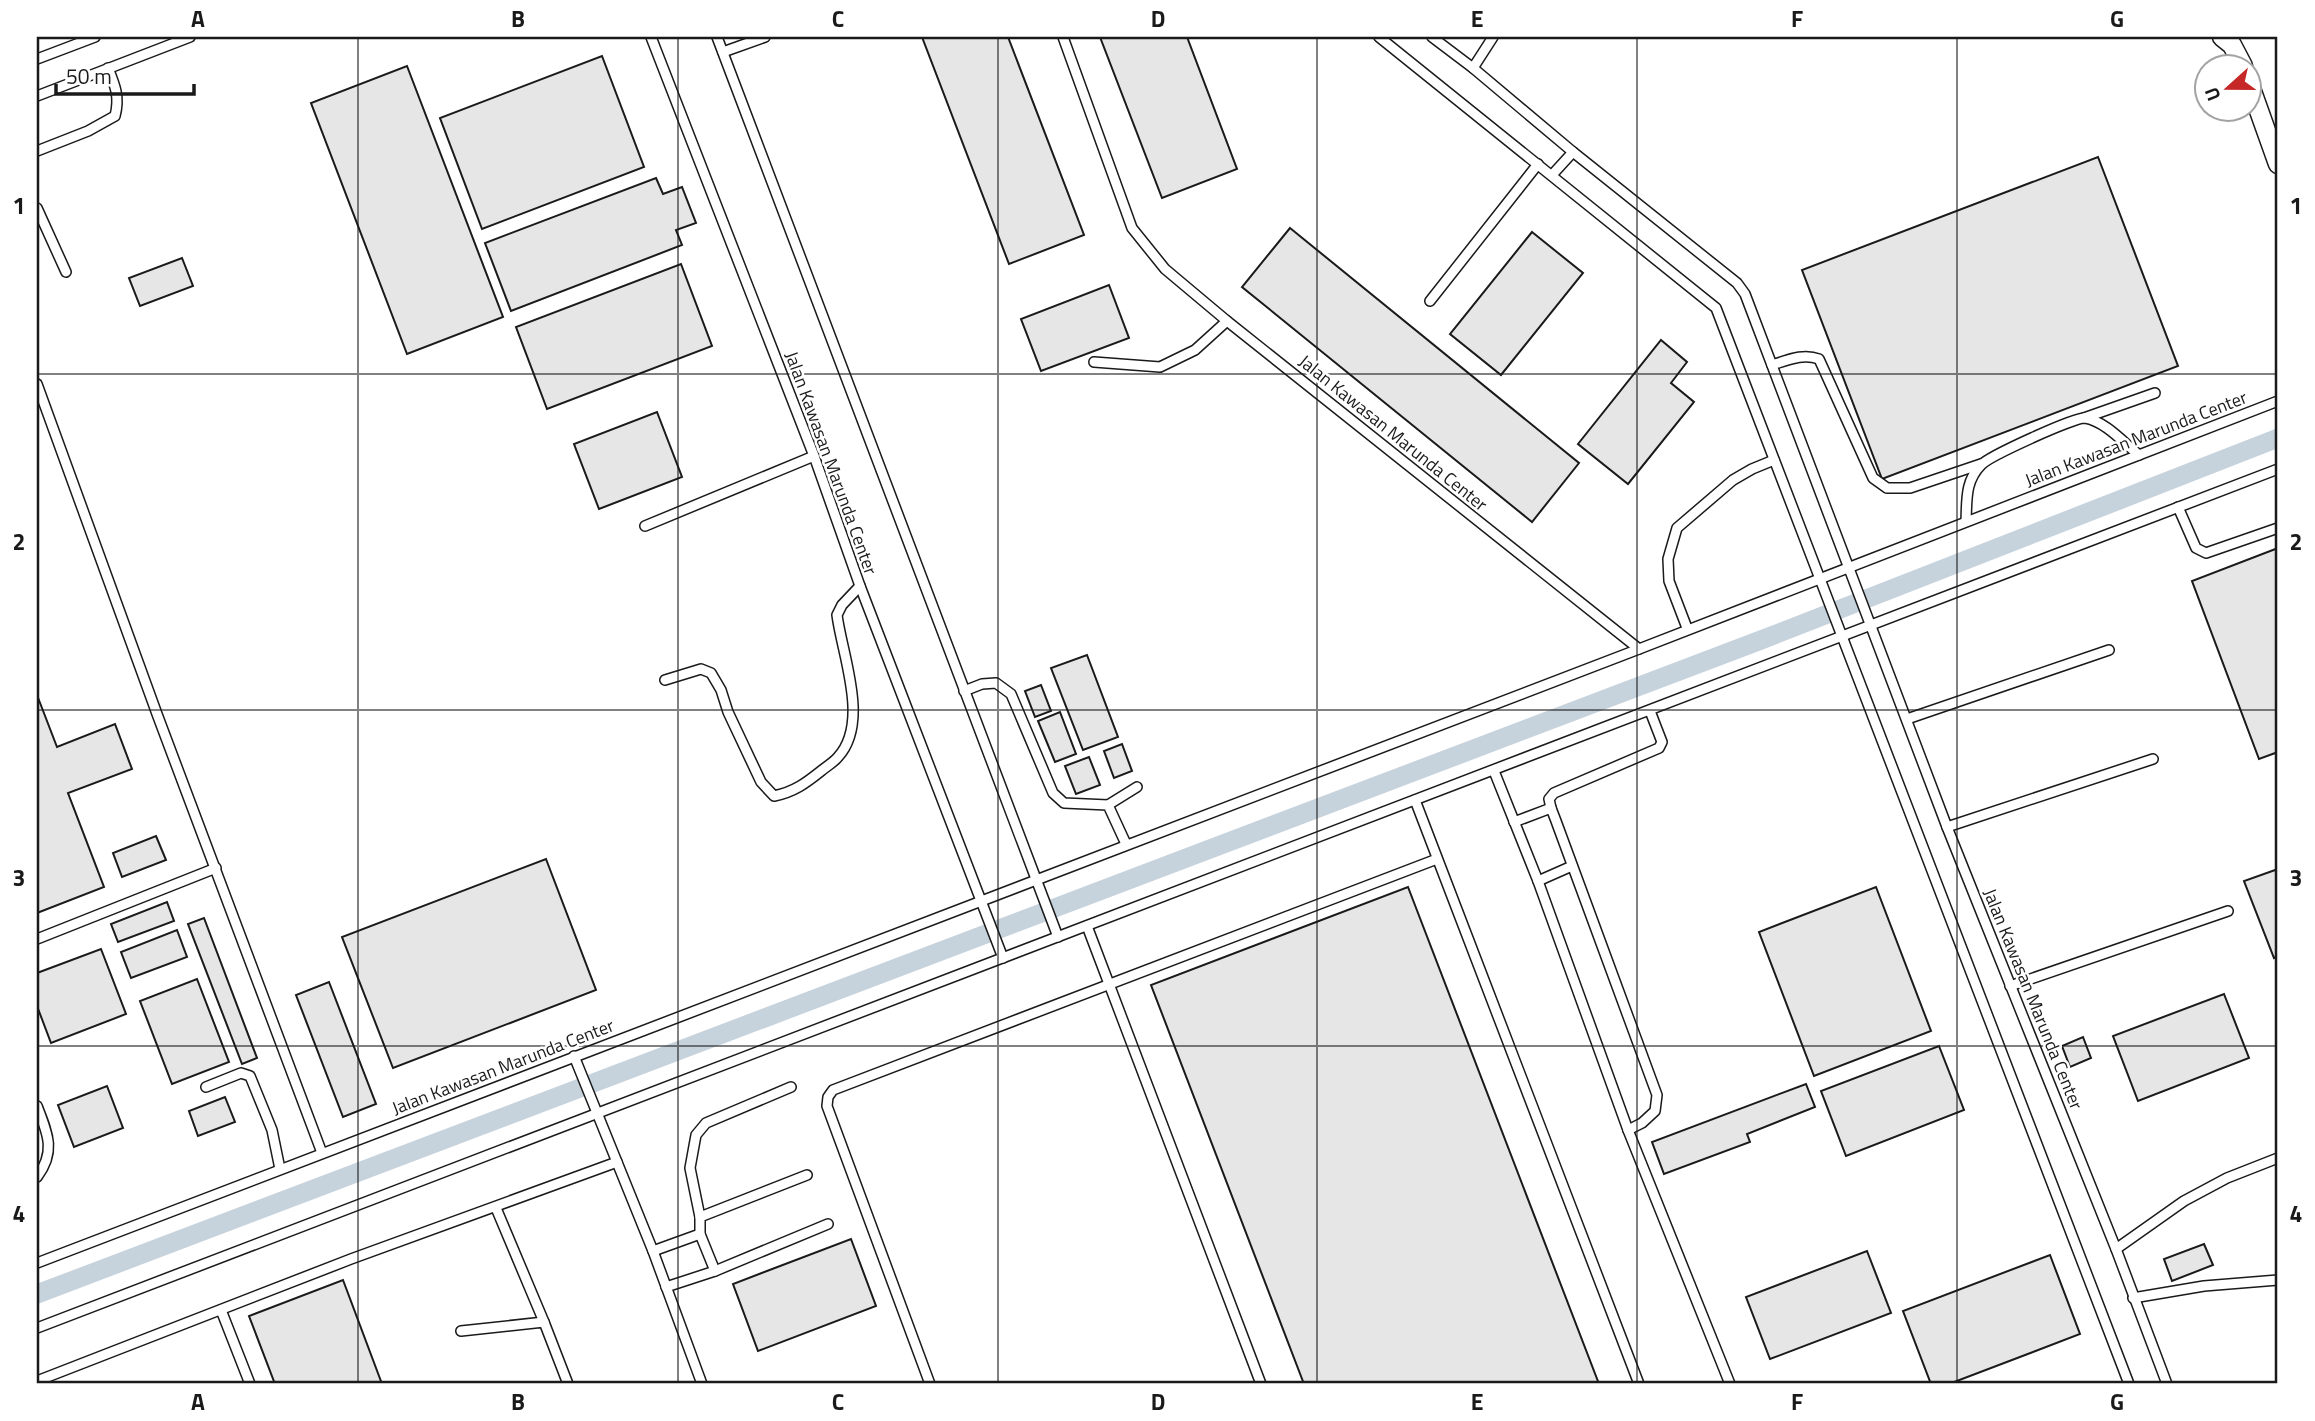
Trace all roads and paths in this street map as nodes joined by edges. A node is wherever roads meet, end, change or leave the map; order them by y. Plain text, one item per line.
1 (96, 37) edge
2 (190, 37) edge
3 (651, 37) edge
4 (717, 37) edge
5 (765, 37) edge
6 (1063, 37) edge
7 (1380, 37) edge
8 (1432, 37) edge
9 (1493, 37) edge
10 (2222, 37) edge
11 (723, 52) junction
12 (2236, 52) edge
13 (37, 59) edge
14 (108, 68) junction
15 (1474, 68) junction
16 (37, 96) edge
17 (2262, 118) edge
18 (37, 151) edge
19 (1573, 152) junction
20 (1538, 164) junction
21 (2278, 164) edge
22 (1552, 175) junction
23 (37, 208) edge
24 (66, 272) dead end
25 (1430, 301) dead end
26 (1227, 321) junction
27 (1094, 362) dead end
28 (1772, 365) junction
29 (37, 384) edge
30 (2155, 393) dead end
31 (2278, 401) edge
32 (2084, 418) junction
33 (2139, 454) junction
34 (814, 456) junction
35 (1774, 460) junction
36 (1981, 464) junction
37 (2278, 469) edge
38 (2178, 508) junction
39 (1966, 521) junction
40 (645, 526) dead end
41 (2278, 528) edge
42 (1851, 570) junction
43 (1819, 578) junction
44 (860, 586) junction
45 (1872, 625) junction
46 (1687, 628) junction
47 (1841, 637) junction
48 (1639, 649) junction
49 (2109, 650) dead end
50 (664, 680) dead end
51 (964, 691) junction
52 (1650, 711) junction
53 (1907, 719) junction
54 (2153, 759) dead end
55 (1494, 771) junction
56 (1137, 787) dead end
57 (1415, 800) junction
58 (1108, 805) junction
59 (1551, 808) junction
60 (1514, 822) junction
61 (1947, 827) junction
62 (1126, 844) junction
63 (1437, 859) junction
64 (1573, 866) junction
65 (216, 869) junction
66 (1538, 881) junction
67 (1038, 882) junction
68 (982, 903) junction
69 (2228, 911) dead end
70 (1087, 926) junction
71 (1057, 934) junction
72 (37, 939) edge
73 (1002, 955) junction
74 (1110, 984) junction
75 (2010, 986) junction
76 (575, 1059) junction
77 (205, 1087) dead end
78 (791, 1087) dead end
79 (37, 1107) edge
80 (595, 1111) junction
81 (1628, 1130) junction
82 (322, 1153) junction
83 (2278, 1158) edge
84 (617, 1162) junction
85 (280, 1169) junction
86 (807, 1175) dead end
87 (37, 1177) edge
88 (496, 1208) junction
89 (700, 1217) junction
90 (828, 1224) dead end
91 (700, 1234) junction
92 (2116, 1249) junction
93 (653, 1251) junction
94 (37, 1263) edge
95 (715, 1270) junction
96 (2278, 1280) edge
97 (666, 1287) junction
98 (2133, 1297) junction
99 (221, 1310) junction
100 (544, 1322) junction
101 (37, 1328) edge
102 (461, 1331) dead end
103 (37, 1381) edge
104 (250, 1384) edge
105 (568, 1384) edge
106 (702, 1384) edge
107 (930, 1384) edge
108 (1261, 1384) edge
109 (1639, 1384) edge
110 (1730, 1384) edge
111 (2129, 1384) edge
112 (2167, 1384) edge

1 - 13 lane
2 - 14 lane
3 - 34 lane, Jalan Kawasan Marunda Center
4 - 11 lane
5 - 11 lane
6 - 26 lane, Jalan Kawasan Marunda Center
7 - 20 lane
8 - 15 lane, Jalan Kawasan Marunda Center
9 - 15 lane
10 - 12 street
11 - 51 lane
14 - 16 lane
14 - 18 lane
15 - 19 lane, Jalan Kawasan Marunda Center
17 - 21 street
19 - 22 lane
19 - 28 lane, Jalan Kawasan Marunda Center
20 - 22 lane
20 - 25 lane
22 - 35 lane
23 - 24 lane
26 - 27 lane
26 - 48 lane, Jalan Kawasan Marunda Center
28 - 36 lane
28 - 42 lane, Jalan Kawasan Marunda Center
29 - 65 lane
30 - 32 lane
31 - 33 lane, Jalan Kawasan Marunda Center
32 - 33 lane
32 - 36 lane
33 - 39 lane, Jalan Kawasan Marunda Center
34 - 40 lane
34 - 44 lane, Jalan Kawasan Marunda Center
35 - 43 lane
35 - 46 lane
36 - 39 lane
37 - 38 lane
38 - 41 lane
38 - 45 lane
39 - 42 lane, Jalan Kawasan Marunda Center
42 - 43 lane, Jalan Kawasan Marunda Center
42 - 45 lane, Jalan Kawasan Marunda Center
43 - 46 lane, Jalan Kawasan Marunda Center
43 - 47 lane
44 - 50 lane
44 - 68 lane, Jalan Kawasan Marunda Center
45 - 47 lane
45 - 53 lane, Jalan Kawasan Marunda Center
46 - 48 lane, Jalan Kawasan Marunda Center
47 - 52 lane
47 - 111 lane
48 - 62 lane, Jalan Kawasan Marunda Center
49 - 53 lane
51 - 58 lane
51 - 67 lane
52 - 55 lane
52 - 59 lane
53 - 61 lane, Jalan Kawasan Marunda Center
54 - 61 lane
55 - 57 lane
55 - 60 lane
56 - 58 lane
57 - 63 lane
57 - 70 lane
58 - 62 lane
59 - 60 lane
59 - 64 lane
60 - 66 lane
61 - 75 lane, Jalan Kawasan Marunda Center
62 - 67 lane, Jalan Kawasan Marunda Center
63 - 74 lane
63 - 109 lane
64 - 66 lane
64 - 81 lane
65 - 72 lane
65 - 82 lane
66 - 81 lane
67 - 68 lane, Jalan Kawasan Marunda Center
67 - 71 lane
68 - 73 lane, Jalan Kawasan Marunda Center
68 - 76 lane, Jalan Kawasan Marunda Center
69 - 75 lane
70 - 71 lane
70 - 74 lane
71 - 73 lane
73 - 80 lane
74 - 107 lane
74 - 108 lane
75 - 92 lane, Jalan Kawasan Marunda Center
76 - 80 lane
76 - 82 lane, Jalan Kawasan Marunda Center
77 - 85 lane
78 - 89 lane
79 - 87 lane
80 - 84 lane
80 - 101 lane
81 - 110 lane
82 - 85 lane, Jalan Kawasan Marunda Center
83 - 92 lane
84 - 88 lane
84 - 93 lane
85 - 94 lane, Jalan Kawasan Marunda Center
86 - 89 lane
88 - 99 lane
88 - 100 lane
89 - 91 lane
90 - 95 lane
91 - 93 lane
91 - 95 lane
92 - 98 lane, Jalan Kawasan Marunda Center
93 - 97 lane
95 - 97 lane
96 - 98 lane
97 - 106 lane
98 - 112 lane, Jalan Kawasan Marunda Center
99 - 103 lane
99 - 104 lane
100 - 102 lane
100 - 105 lane

